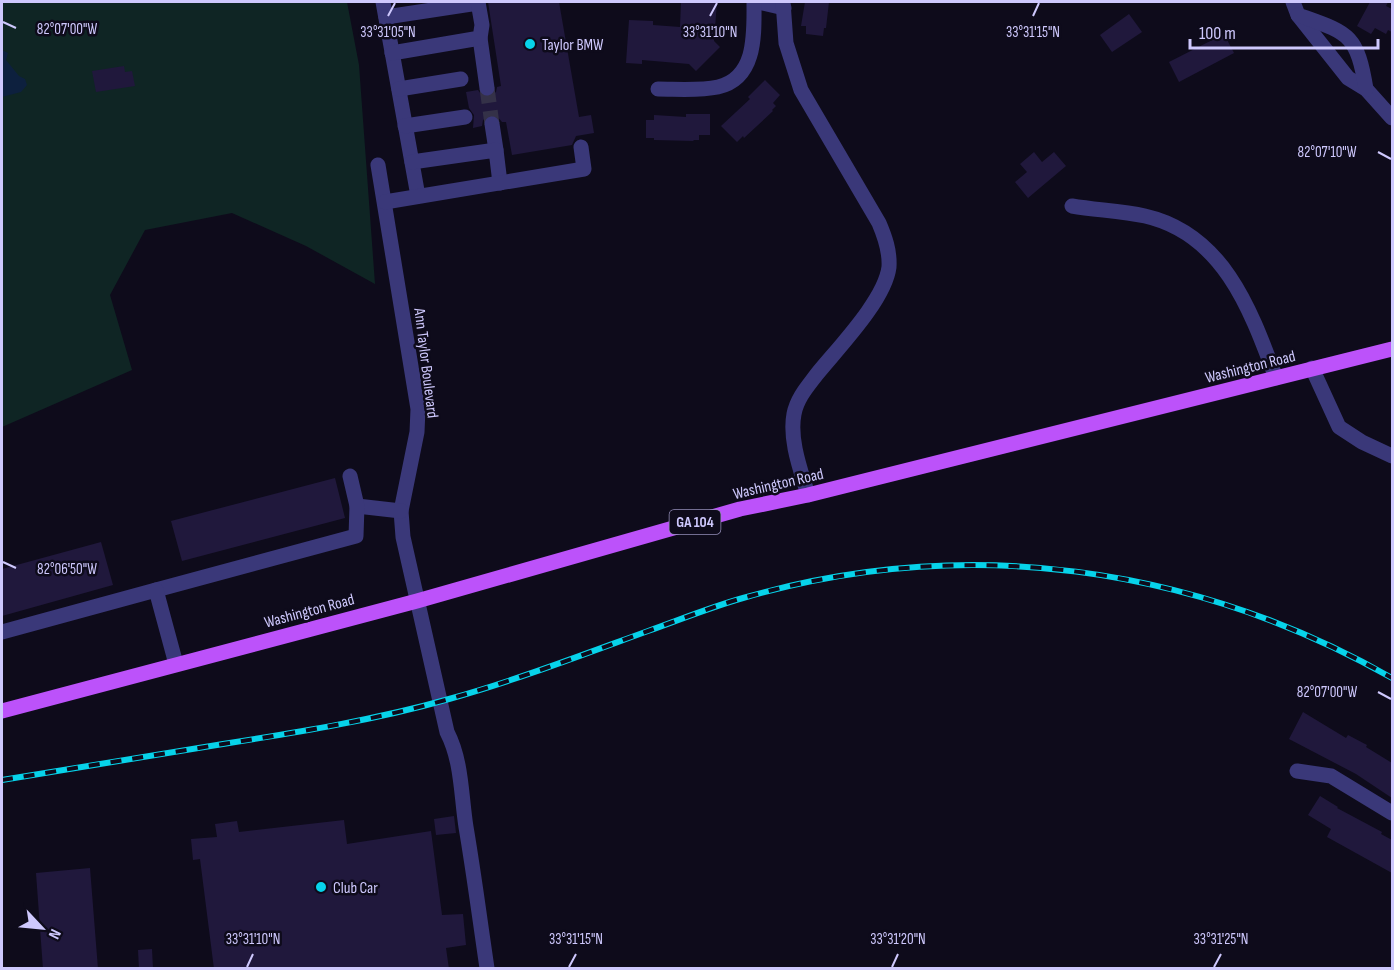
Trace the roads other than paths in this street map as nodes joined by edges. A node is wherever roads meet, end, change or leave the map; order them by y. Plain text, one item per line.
1 (383, 2) edge
2 (478, 2) edge
3 (756, 2) edge
4 (784, 5) edge
5 (1295, 8) edge
6 (386, 17) junction
7 (480, 38) junction
8 (392, 53) junction
9 (461, 79) dead end
10 (487, 88) tunnel mouth
11 (399, 89) junction
12 (658, 89) dead end
13 (1366, 89) junction
14 (465, 117) dead end
15 (1392, 118) edge
16 (492, 124) tunnel mouth
17 (405, 126) junction
18 (581, 147) dead end
19 (496, 150) junction
20 (412, 162) junction
21 (378, 165) dead end
22 (500, 183) junction
23 (418, 196) junction
24 (385, 202) junction
25 (1072, 206) dead end
26 (1392, 349) edge
27 (1312, 368) junction
28 (1276, 378) junction
29 (1392, 456) edge
30 (350, 476) dead end
31 (808, 495) junction
32 (357, 506) junction
33 (401, 511) junction
34 (156, 590) junction
35 (417, 601) junction
36 (2, 632) edge
37 (176, 664) junction
38 (2, 711) edge
39 (1297, 771) dead end
40 (1392, 813) edge
41 (487, 969) edge

1 - 6 street
2 - 6 street
2 - 7 street
3 - 4 street
3 - 12 street
4 - 31 street
5 - 13 street
5 - 13 street
6 - 8 street
7 - 8 street
7 - 10 street
8 - 11 street
9 - 11 street
11 - 17 street
13 - 15 street
14 - 17 street
16 - 19 street
17 - 20 street
18 - 22 street
19 - 20 street
19 - 22 street
20 - 23 street
21 - 24 street, Ann Taylor Boulevard
22 - 23 street
23 - 24 street
24 - 33 street, Ann Taylor Boulevard
25 - 28 street
26 - 27 main road, Washington Road / GA 104
27 - 28 main road, Washington Road / GA 104
27 - 29 street
28 - 31 main road, Washington Road / GA 104
30 - 32 street
31 - 35 main road, Washington Road / GA 104
32 - 33 street
32 - 34 street
33 - 35 street, Ann Taylor Boulevard
34 - 36 street
34 - 37 street
35 - 37 main road, Washington Road / GA 104
35 - 41 street, Ann Taylor Boulevard
37 - 38 main road, Washington Road / GA 104
39 - 40 street

